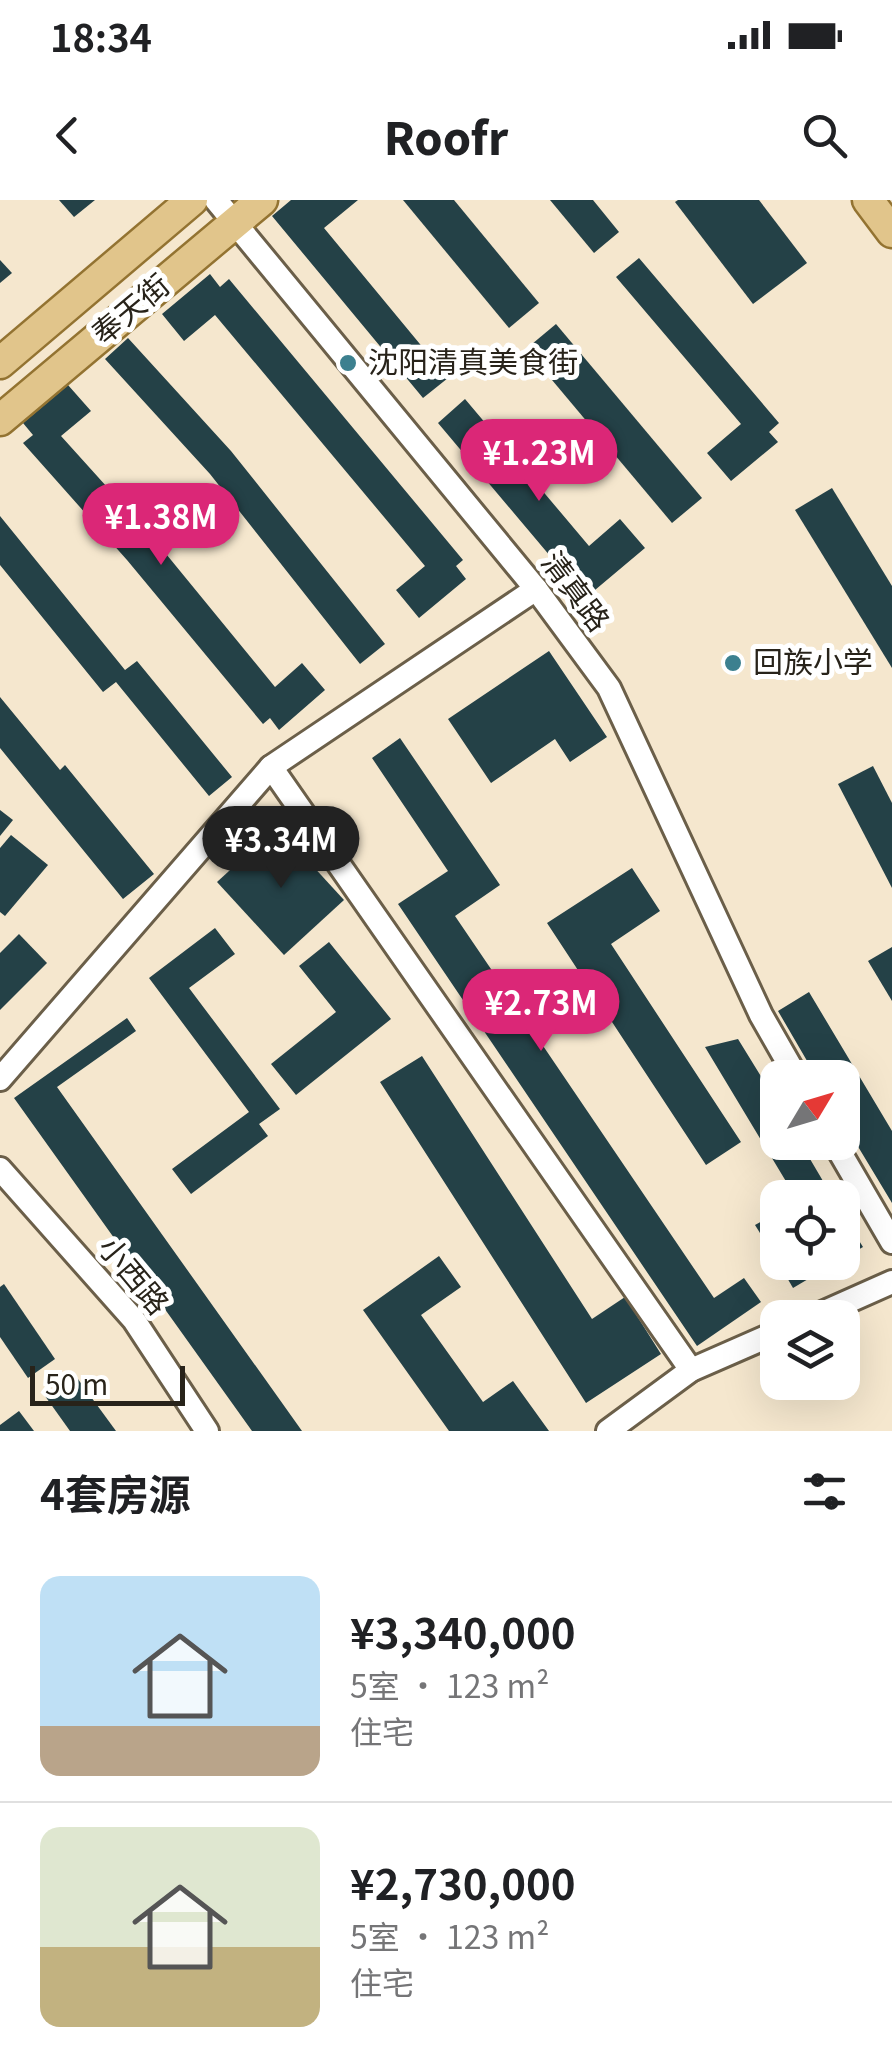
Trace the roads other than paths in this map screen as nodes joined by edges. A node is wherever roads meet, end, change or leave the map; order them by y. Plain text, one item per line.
1 (192, 200) edge
2 (261, 200) edge
3 (868, 200) edge
4 (226, 211) edge
5 (892, 232) edge
6 (0, 363) edge
7 (0, 420) edge
8 (536, 590) junction
9 (271, 767) junction
10 (787, 1060) edge
11 (0, 1079) edge
12 (844, 1160) edge
13 (0, 1169) edge
14 (892, 1242) edge
15 (892, 1282) edge
16 (852, 1300) edge
17 (760, 1340) edge
18 (692, 1370) junction
19 (207, 1431) edge
20 (608, 1431) edge

1 - 6 main road, 奉天街
2 - 4 main road, 奉天街
3 - 5 main road
4 - 7 main road, 奉天街
4 - 8 street, 清真路
8 - 9 street
8 - 10 street, 清真路
9 - 11 street
9 - 18 street
12 - 14 street
13 - 19 street, 小西路
15 - 16 street
17 - 18 street
18 - 20 street

